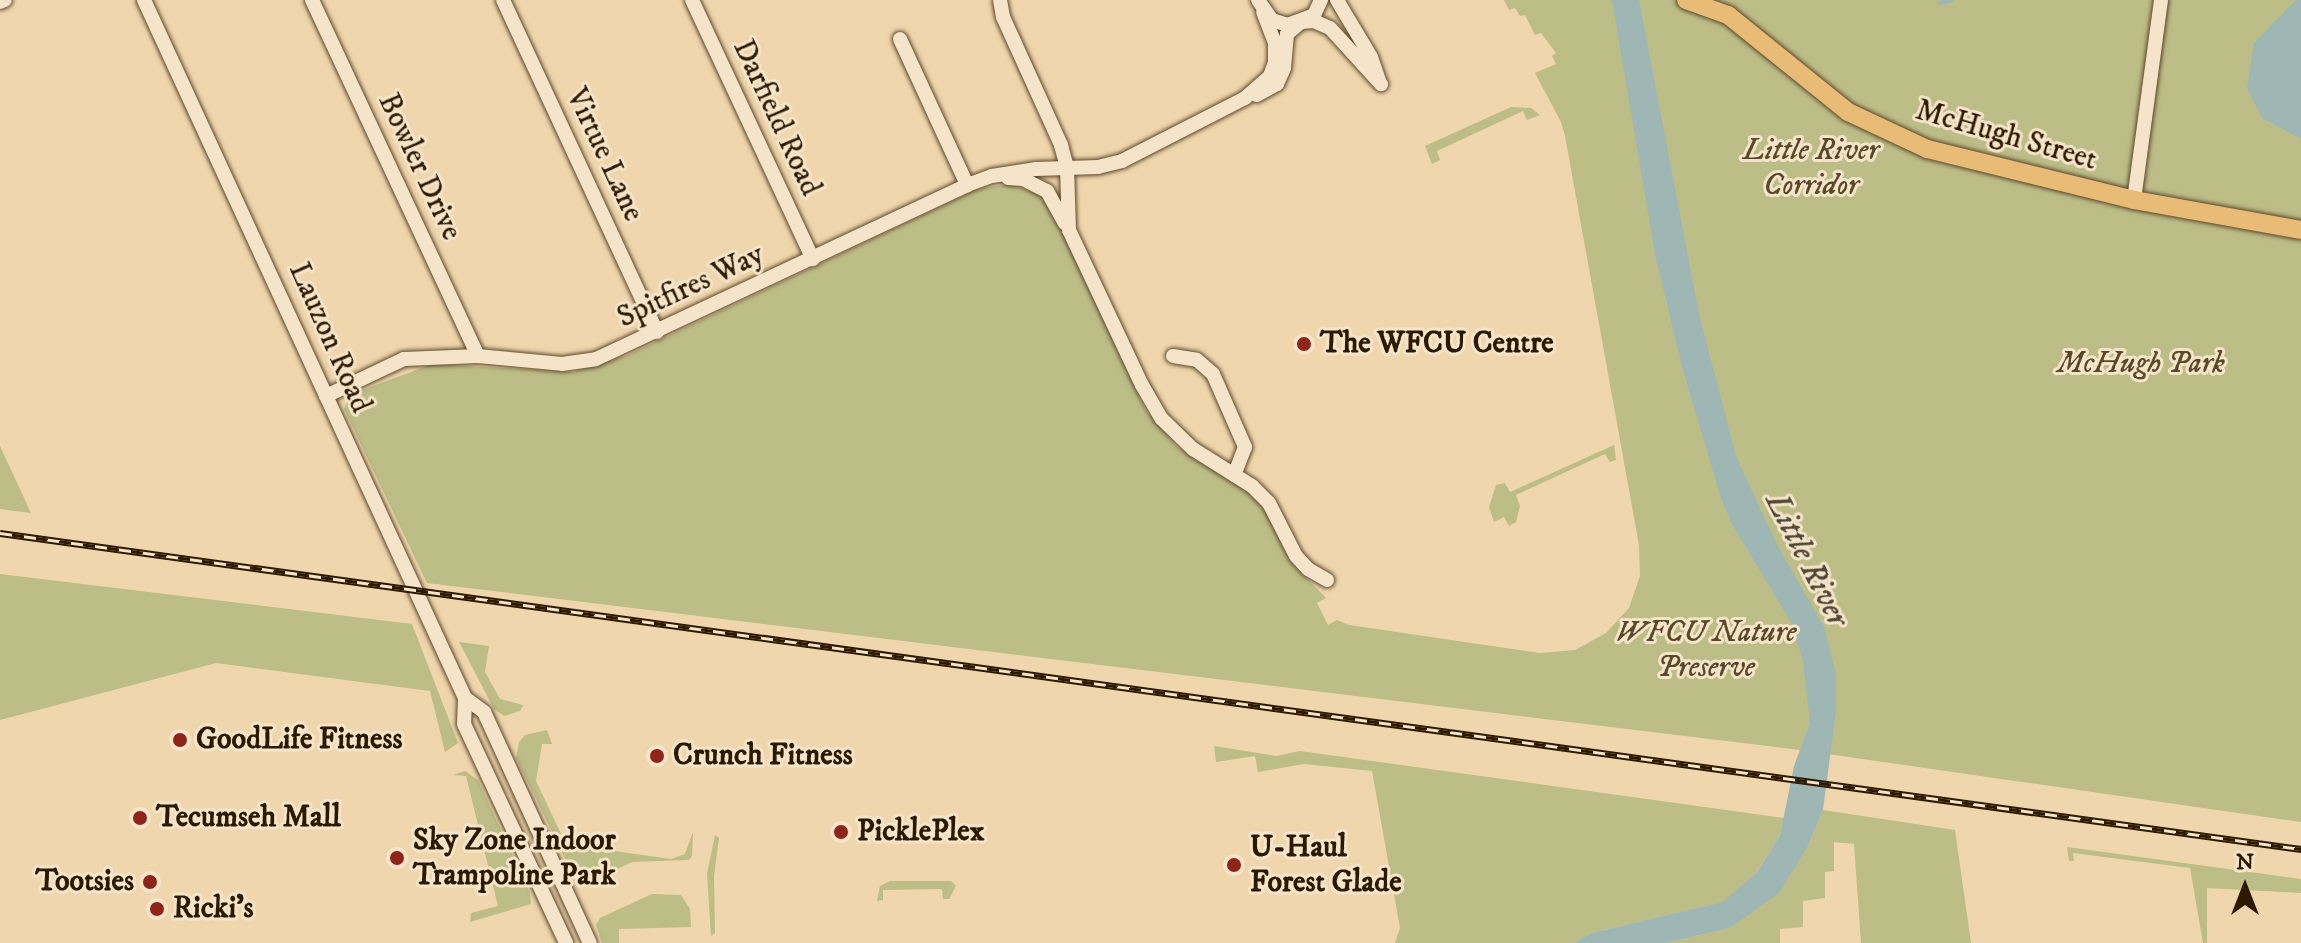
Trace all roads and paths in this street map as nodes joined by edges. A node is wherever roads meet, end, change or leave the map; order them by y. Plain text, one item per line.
1 (144, 0) edge
2 (312, 0) edge
3 (503, 0) edge
4 (692, 0) edge
5 (1000, 0) edge
6 (1321, 0) edge
7 (1337, 0) edge
8 (1686, 0) edge
9 (2161, 0) edge
10 (1261, 6) edge
11 (1301, 22) junction
12 (900, 39) dead end
13 (1245, 98) junction
14 (1067, 167) junction
15 (992, 176) junction
16 (967, 185) junction
17 (2134, 200) junction
18 (1069, 230) junction
19 (2301, 230) edge
20 (813, 259) junction
21 (657, 332) junction
22 (478, 356) junction
23 (1173, 356) dead end
24 (326, 396) junction
25 (1234, 475) junction
26 (1327, 580) dead end
27 (465, 698) junction
28 (566, 943) edge
29 (590, 943) edge

1 - 24 street, Lauzon Road
2 - 22 street, Bowler Drive
3 - 21 street, Virtue Lane
4 - 20 street, Darfield Road
5 - 14 street
6 - 11 street
7 - 11 street
8 - 17 main road, McHugh Street
9 - 17 street
10 - 11 street
10 - 13 street
11 - 13 street, Spitfires Way
12 - 16 street
13 - 14 street, Spitfires Way
14 - 15 street, Spitfires Way
14 - 18 street
15 - 16 street, Spitfires Way
15 - 18 street
16 - 20 street, Spitfires Way
17 - 19 main road, McHugh Street
18 - 25 street
20 - 21 street, Spitfires Way
21 - 22 street, Spitfires Way
22 - 24 street, Spitfires Way
23 - 25 street
24 - 27 street, Lauzon Road
25 - 26 street
27 - 28 street, Lauzon Road
27 - 29 street, Lauzon Road

